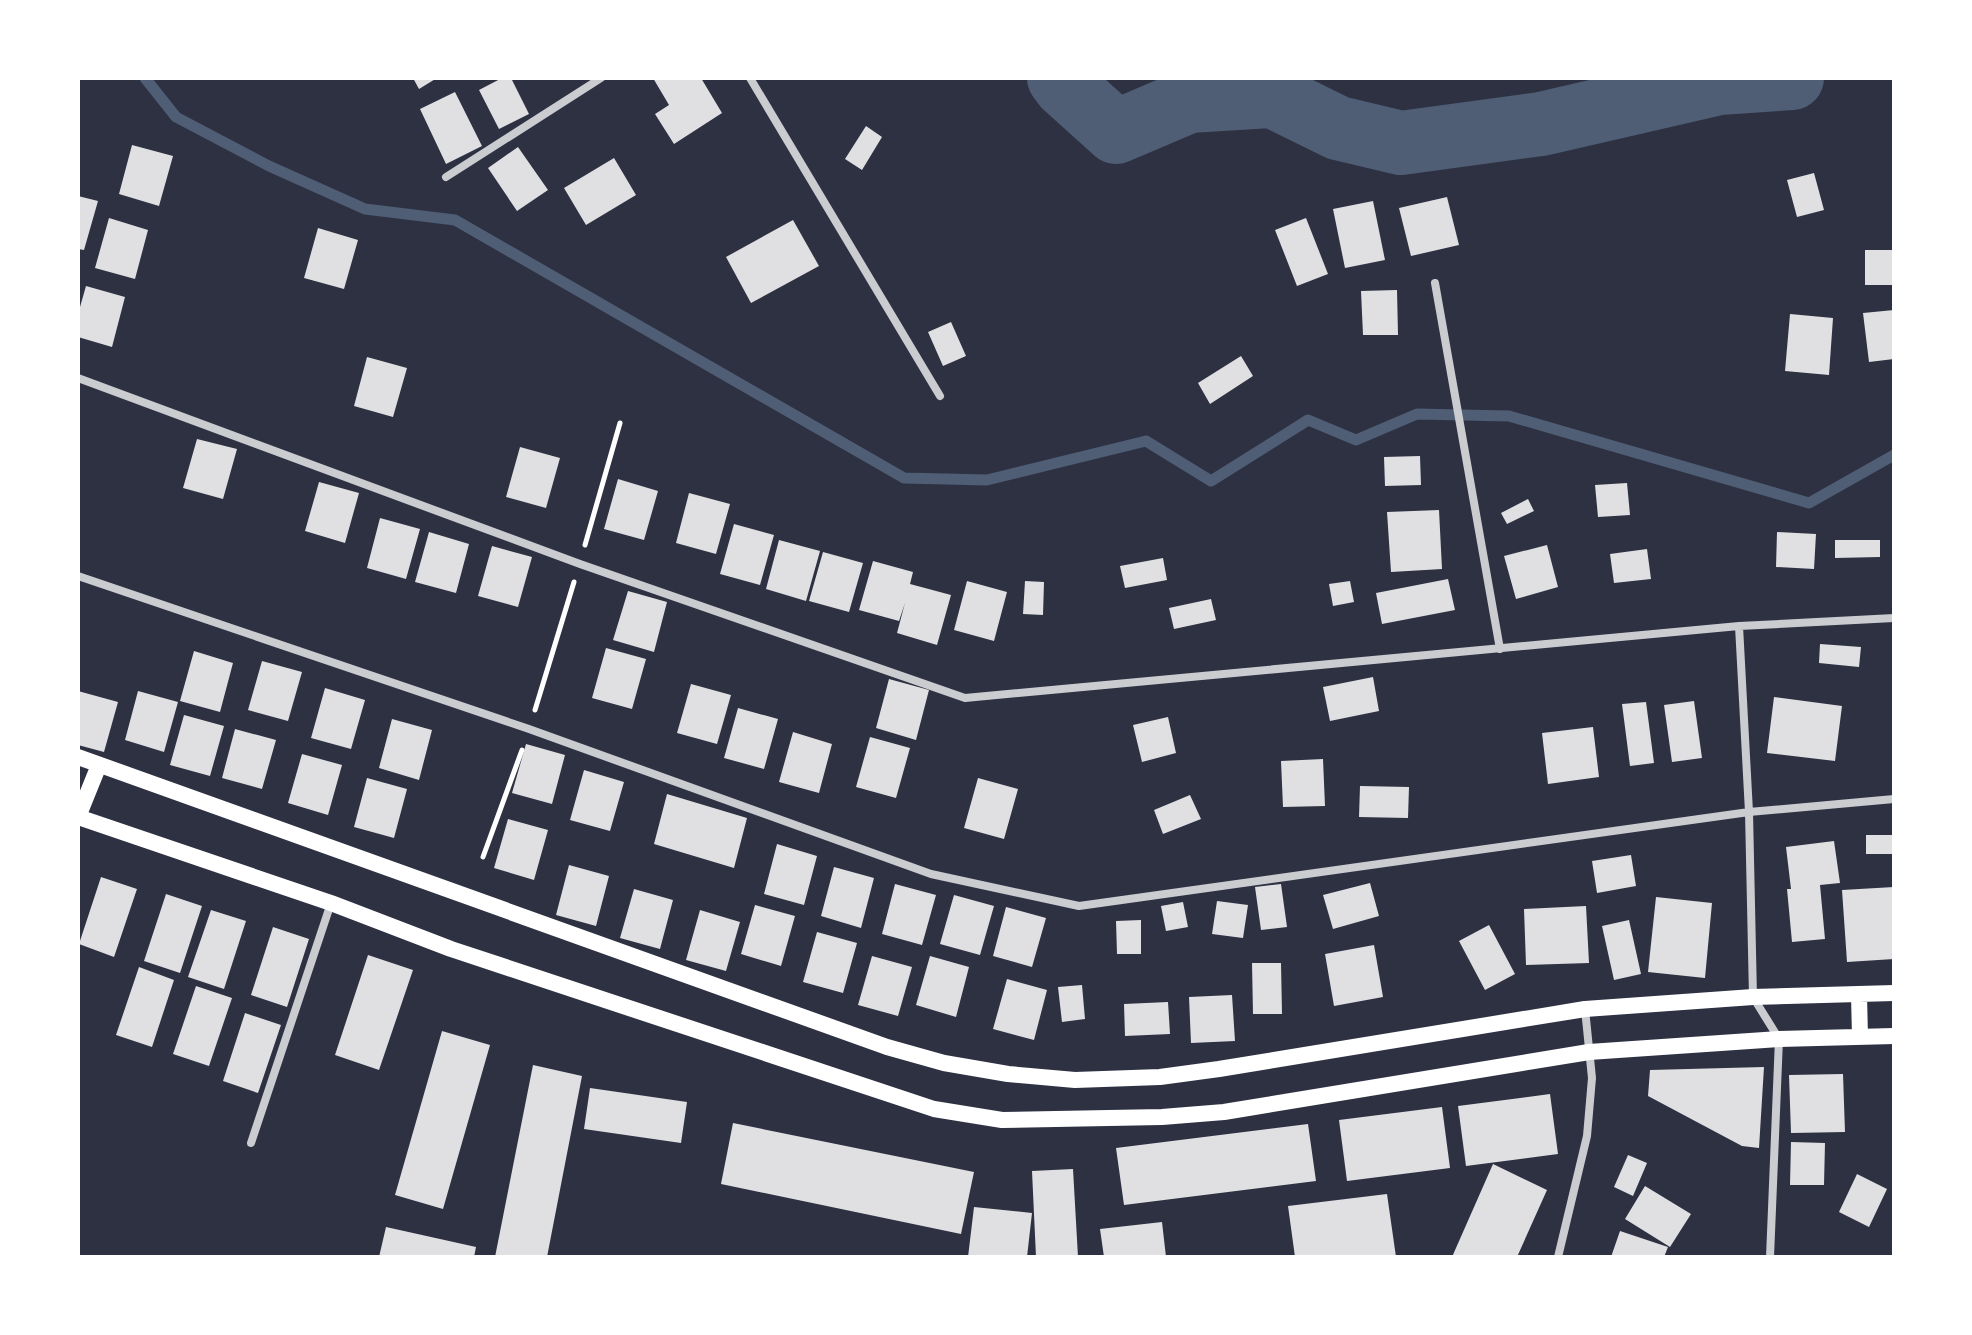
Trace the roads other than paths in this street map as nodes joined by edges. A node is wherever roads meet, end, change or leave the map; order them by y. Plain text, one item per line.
1 (601, 78) edge
2 (750, 78) edge
3 (446, 177) dead end
4 (1435, 283) dead end
5 (78, 378) edge
6 (940, 396) dead end
7 (78, 576) edge
8 (1894, 618) edge
9 (1739, 626) junction
10 (1500, 649) junction
11 (78, 757) edge
12 (99, 765) junction
13 (1894, 799) edge
14 (1749, 812) junction
15 (78, 817) edge
16 (331, 903) junction
17 (1894, 993) edge
18 (1859, 995) junction
19 (1753, 997) junction
20 (1585, 1009) junction
21 (1894, 1036) edge
22 (1860, 1037) junction
23 (1779, 1039) junction
24 (1589, 1052) junction
25 (251, 1143) dead end
26 (1558, 1257) edge
27 (1770, 1257) edge

1 - 3 street
2 - 6 street
4 - 10 street
5 - 10 street
7 - 14 street
8 - 9 street
9 - 10 street
9 - 14 street
11 - 12 main road
12 - 15 main road
12 - 20 main road
13 - 14 street
14 - 19 street
15 - 16 main road
16 - 24 main road
16 - 25 street
17 - 18 main road
18 - 19 main road
18 - 22 main road
19 - 20 main road
19 - 23 street
20 - 24 street
21 - 22 main road
22 - 23 main road
23 - 24 main road
23 - 27 street
24 - 26 street

